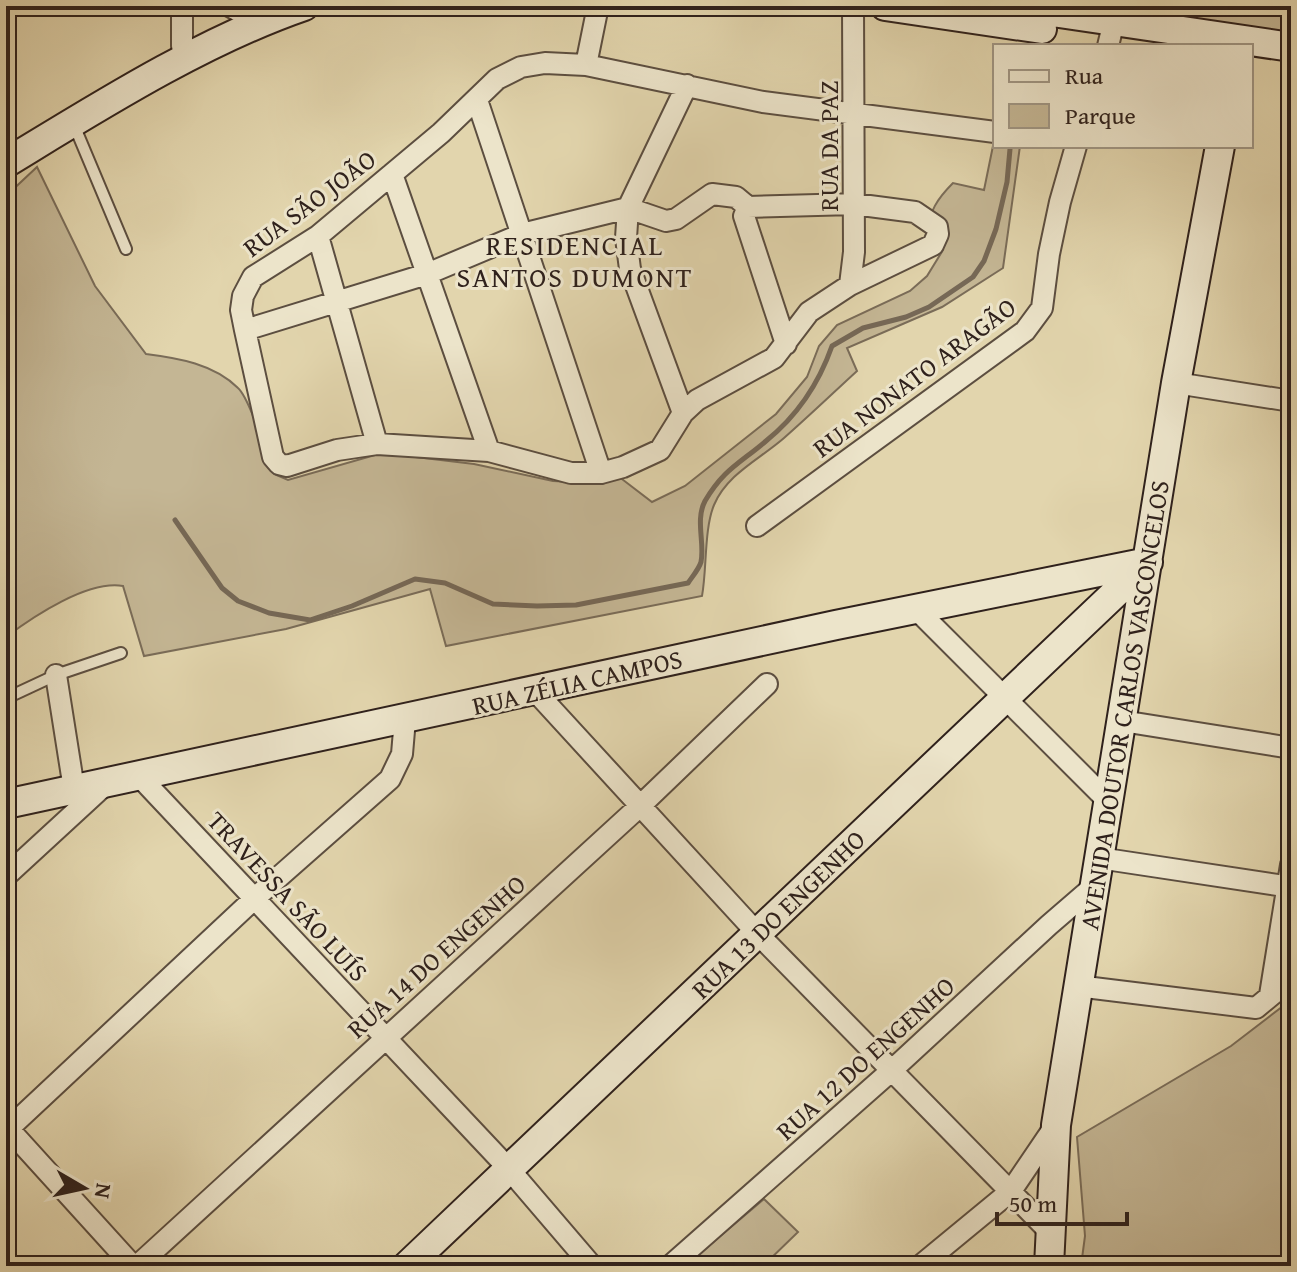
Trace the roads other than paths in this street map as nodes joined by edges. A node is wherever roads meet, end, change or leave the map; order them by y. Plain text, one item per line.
1 (182, 6) edge
2 (304, 6) edge
3 (598, 6) edge
4 (853, 6) edge
5 (885, 6) edge
6 (1012, 6) edge
7 (246, 13) edge
8 (982, 13) edge
9 (1051, 16) edge
10 (1111, 35) edge
11 (1153, 44) edge
12 (1227, 44) edge
13 (1253, 46) edge
14 (1253, 47) edge
15 (1291, 49) edge
16 (185, 52) junction
17 (1253, 59) edge
18 (586, 65) junction
19 (1291, 65) edge
20 (687, 85) junction
21 (477, 100) junction
22 (853, 114) junction
23 (70, 118) junction
24 (993, 132) edge
25 (1075, 148) edge
26 (1220, 148) edge
27 (6, 149) edge
28 (6, 163) edge
29 (392, 174) junction
30 (854, 204) junction
31 (748, 207) junction
32 (628, 208) junction
33 (522, 234) junction
34 (318, 236) junction
35 (126, 249) dead end
36 (427, 274) junction
37 (850, 285) junction
38 (337, 302) junction
39 (245, 330) junction
40 (786, 344) junction
41 (1176, 383) junction
42 (1291, 401) edge
43 (683, 413) junction
44 (377, 444) junction
45 (489, 451) junction
46 (601, 473) junction
47 (757, 526) dead end
48 (1148, 562) junction
49 (916, 609) junction
50 (121, 653) dead end
51 (56, 675) junction
52 (767, 684) dead end
53 (536, 692) junction
54 (11, 696) dead end
55 (1004, 699) junction
56 (405, 719) junction
57 (1122, 721) junction
58 (1291, 748) edge
59 (139, 776) junction
60 (107, 783) junction
61 (74, 789) junction
62 (1108, 801) junction
63 (6, 804) edge
64 (640, 806) junction
65 (1099, 858) junction
66 (1291, 865) edge
67 (6, 876) edge
68 (1093, 887) junction
69 (1289, 887) edge
70 (255, 898) junction
71 (757, 933) junction
72 (1291, 979) edge
73 (1077, 986) junction
74 (1270, 995) junction
75 (385, 1037) junction
76 (891, 1071) junction
77 (1056, 1125) junction
78 (7, 1128) edge
79 (509, 1169) junction
80 (1011, 1191) junction
81 (1052, 1234) junction
82 (135, 1266) edge
83 (407, 1266) edge
84 (592, 1266) edge
85 (670, 1266) edge
86 (920, 1266) edge
87 (1049, 1266) edge

1 - 16 street
2 - 7 street
3 - 18 street
4 - 22 street, RUA DA PAZ
5 - 8 street
6 - 9 street
7 - 16 street
8 - 9 street
9 - 10 street
10 - 11 street
10 - 12 street
13 - 15 street
14 - 15 street
16 - 23 street
17 - 19 street
18 - 20 street, RUA SÃO JOÃO
18 - 21 street, RUA SÃO JOÃO
20 - 22 street, RUA SÃO JOÃO
20 - 32 street
21 - 29 street, RUA SÃO JOÃO
21 - 33 street
22 - 24 street, RUA SÃO JOÃO
22 - 30 street, RUA DA PAZ
23 - 27 street
23 - 28 street
23 - 35 lane
25 - 47 street, RUA NONATO ARAGÃO
26 - 41 street, AVENIDA DOUTOR CARLOS VASCONCELOS
29 - 34 street, RUA SÃO JOÃO
29 - 36 street
30 - 31 street
30 - 37 street, RUA DA PAZ
30 - 37 street, RUA SÃO JOÃO
31 - 32 street
31 - 40 street
32 - 33 street
32 - 43 street
33 - 36 street
33 - 46 street
34 - 38 street
34 - 39 street, RUA SÃO JOÃO
36 - 38 street
36 - 45 street
37 - 40 street, RUA SÃO JOÃO
38 - 39 street
38 - 44 street
39 - 44 street, RUA SÃO JOÃO
40 - 43 street, RUA SÃO JOÃO
41 - 42 street
41 - 48 street, AVENIDA DOUTOR CARLOS VASCONCELOS
43 - 46 street, RUA SÃO JOÃO
44 - 45 street, RUA SÃO JOÃO
45 - 46 street, RUA SÃO JOÃO
48 - 49 street, RUA ZÉLIA CAMPOS
48 - 55 street, RUA 13 DO ENGENHO
48 - 57 street, AVENIDA DOUTOR CARLOS VASCONCELOS
49 - 53 street, RUA ZÉLIA CAMPOS
49 - 55 street
50 - 51 lane
51 - 54 lane
51 - 61 street
52 - 64 street, RUA 14 DO ENGENHO
53 - 56 street, RUA ZÉLIA CAMPOS
53 - 64 street
55 - 62 street
55 - 71 street, RUA 13 DO ENGENHO
56 - 59 street, RUA ZÉLIA CAMPOS
56 - 70 street
57 - 58 street
57 - 62 street, AVENIDA DOUTOR CARLOS VASCONCELOS
59 - 60 street, RUA ZÉLIA CAMPOS
59 - 70 street, TRAVESSA SÃO LUÍS
60 - 61 street, RUA ZÉLIA CAMPOS
60 - 67 street
61 - 63 street, RUA ZÉLIA CAMPOS
62 - 65 street, AVENIDA DOUTOR CARLOS VASCONCELOS
64 - 71 street
64 - 75 street, RUA 14 DO ENGENHO
65 - 68 street, AVENIDA DOUTOR CARLOS VASCONCELOS
65 - 69 street
66 - 69 street
68 - 73 street, AVENIDA DOUTOR CARLOS VASCONCELOS
68 - 76 street, RUA 12 DO ENGENHO
69 - 74 street
70 - 75 street, TRAVESSA SÃO LUÍS
70 - 78 street
71 - 76 street
71 - 79 street, RUA 13 DO ENGENHO
72 - 74 street
73 - 74 street
73 - 77 street, AVENIDA DOUTOR CARLOS VASCONCELOS
75 - 79 street, TRAVESSA SÃO LUÍS
75 - 82 street, RUA 14 DO ENGENHO
76 - 80 street
76 - 85 street, RUA 12 DO ENGENHO
77 - 80 street
77 - 81 street, AVENIDA DOUTOR CARLOS VASCONCELOS
78 - 82 street
79 - 83 street, RUA 13 DO ENGENHO
79 - 84 street, TRAVESSA SÃO LUÍS
80 - 81 street
80 - 86 street
81 - 87 street, AVENIDA DOUTOR CARLOS VASCONCELOS

